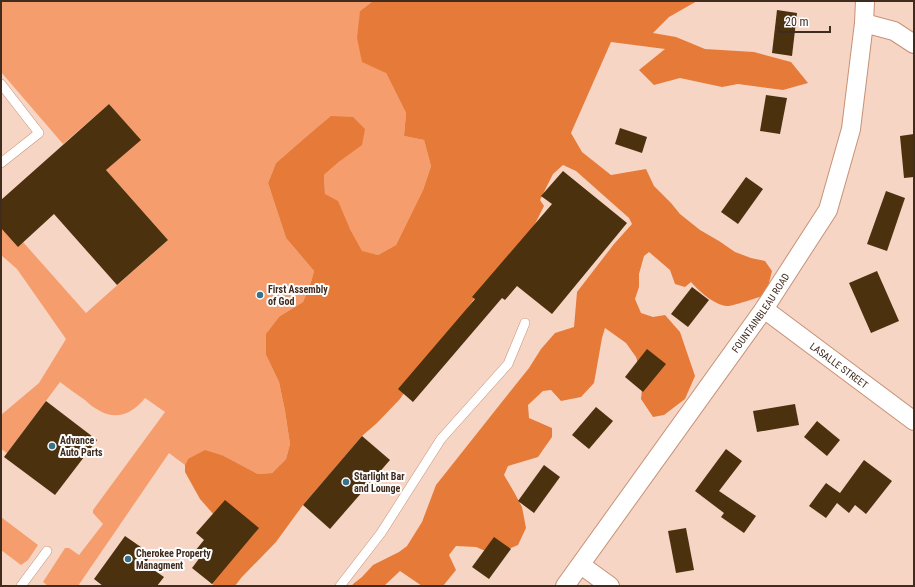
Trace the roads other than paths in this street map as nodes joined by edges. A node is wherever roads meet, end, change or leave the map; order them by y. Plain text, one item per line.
1 (865, 1) edge
2 (864, 23) junction
3 (914, 44) edge
4 (1, 84) edge
5 (1, 163) edge
6 (764, 309) junction
7 (525, 323) dead end
8 (914, 421) edge
9 (47, 551) dead end
10 (581, 565) junction
11 (21, 586) edge
12 (340, 586) edge
13 (565, 586) edge
14 (610, 586) edge

1 - 2 street, FOUNTAINBLEAU ROAD
2 - 3 street
2 - 6 street, FOUNTAINBLEAU ROAD
4 - 5 lane
6 - 8 street, LASALLE STREET
6 - 10 street, FOUNTAINBLEAU ROAD
7 - 12 lane
9 - 11 lane
10 - 13 street, FOUNTAINBLEAU ROAD
10 - 14 street

